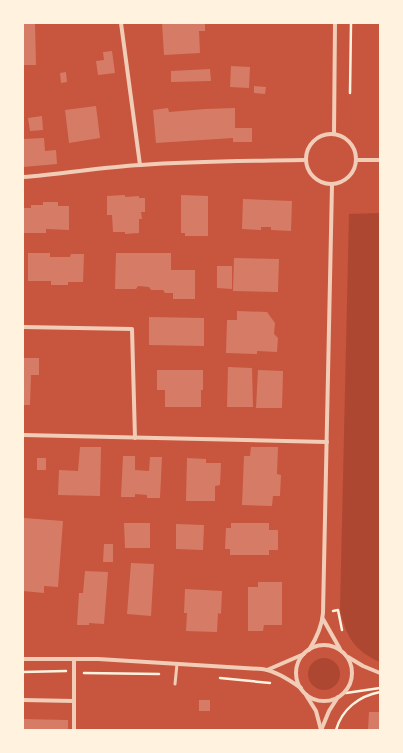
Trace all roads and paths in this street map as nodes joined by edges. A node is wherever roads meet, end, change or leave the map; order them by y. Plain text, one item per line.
1 (121, 23) edge
2 (336, 23) edge
3 (351, 23) edge
4 (350, 94) dead end
5 (334, 133) junction
6 (305, 160) junction
7 (357, 160) junction
8 (380, 160) edge
9 (140, 165) junction
10 (23, 177) edge
11 (332, 184) junction
12 (23, 327) edge
13 (23, 435) edge
14 (135, 438) junction
15 (327, 442) junction
16 (323, 613) junction
17 (323, 619) junction
18 (345, 635) dead end
19 (309, 650) junction
20 (340, 650) junction
21 (304, 654) junction
22 (348, 657) junction
23 (23, 659) edge
24 (74, 659) junction
25 (177, 664) junction
26 (267, 670) junction
27 (64, 671) dead end
28 (23, 672) edge
29 (85, 673) dead end
30 (380, 673) edge
31 (167, 674) dead end
32 (215, 677) dead end
33 (175, 684) dead end
34 (272, 684) dead end
35 (301, 688) junction
36 (380, 688) edge
37 (380, 692) edge
38 (305, 693) junction
39 (343, 694) junction
40 (338, 697) junction
41 (23, 700) edge
42 (74, 701) junction
43 (321, 729) edge
44 (74, 730) edge
45 (336, 730) edge

1 - 9 street
2 - 5 street
3 - 4 path
5 - 6 street
5 - 7 street
6 - 9 street
6 - 11 street
7 - 8 street
7 - 11 street
9 - 10 street
11 - 15 street
12 - 14 street
13 - 14 street
14 - 15 street
15 - 16 street
16 - 17 street
16 - 18 path
17 - 19 street
17 - 20 street
19 - 20 street
19 - 21 street
20 - 22 street
21 - 26 street
21 - 35 street
22 - 30 street
22 - 39 street
23 - 24 street
24 - 25 street
24 - 42 street
25 - 26 street
25 - 33 lane
26 - 35 street
27 - 28 path
29 - 31 path
32 - 34 path
35 - 38 street
36 - 39 path
37 - 45 path
38 - 40 street
38 - 43 street
39 - 40 street
40 - 43 street
41 - 42 street
42 - 44 street

